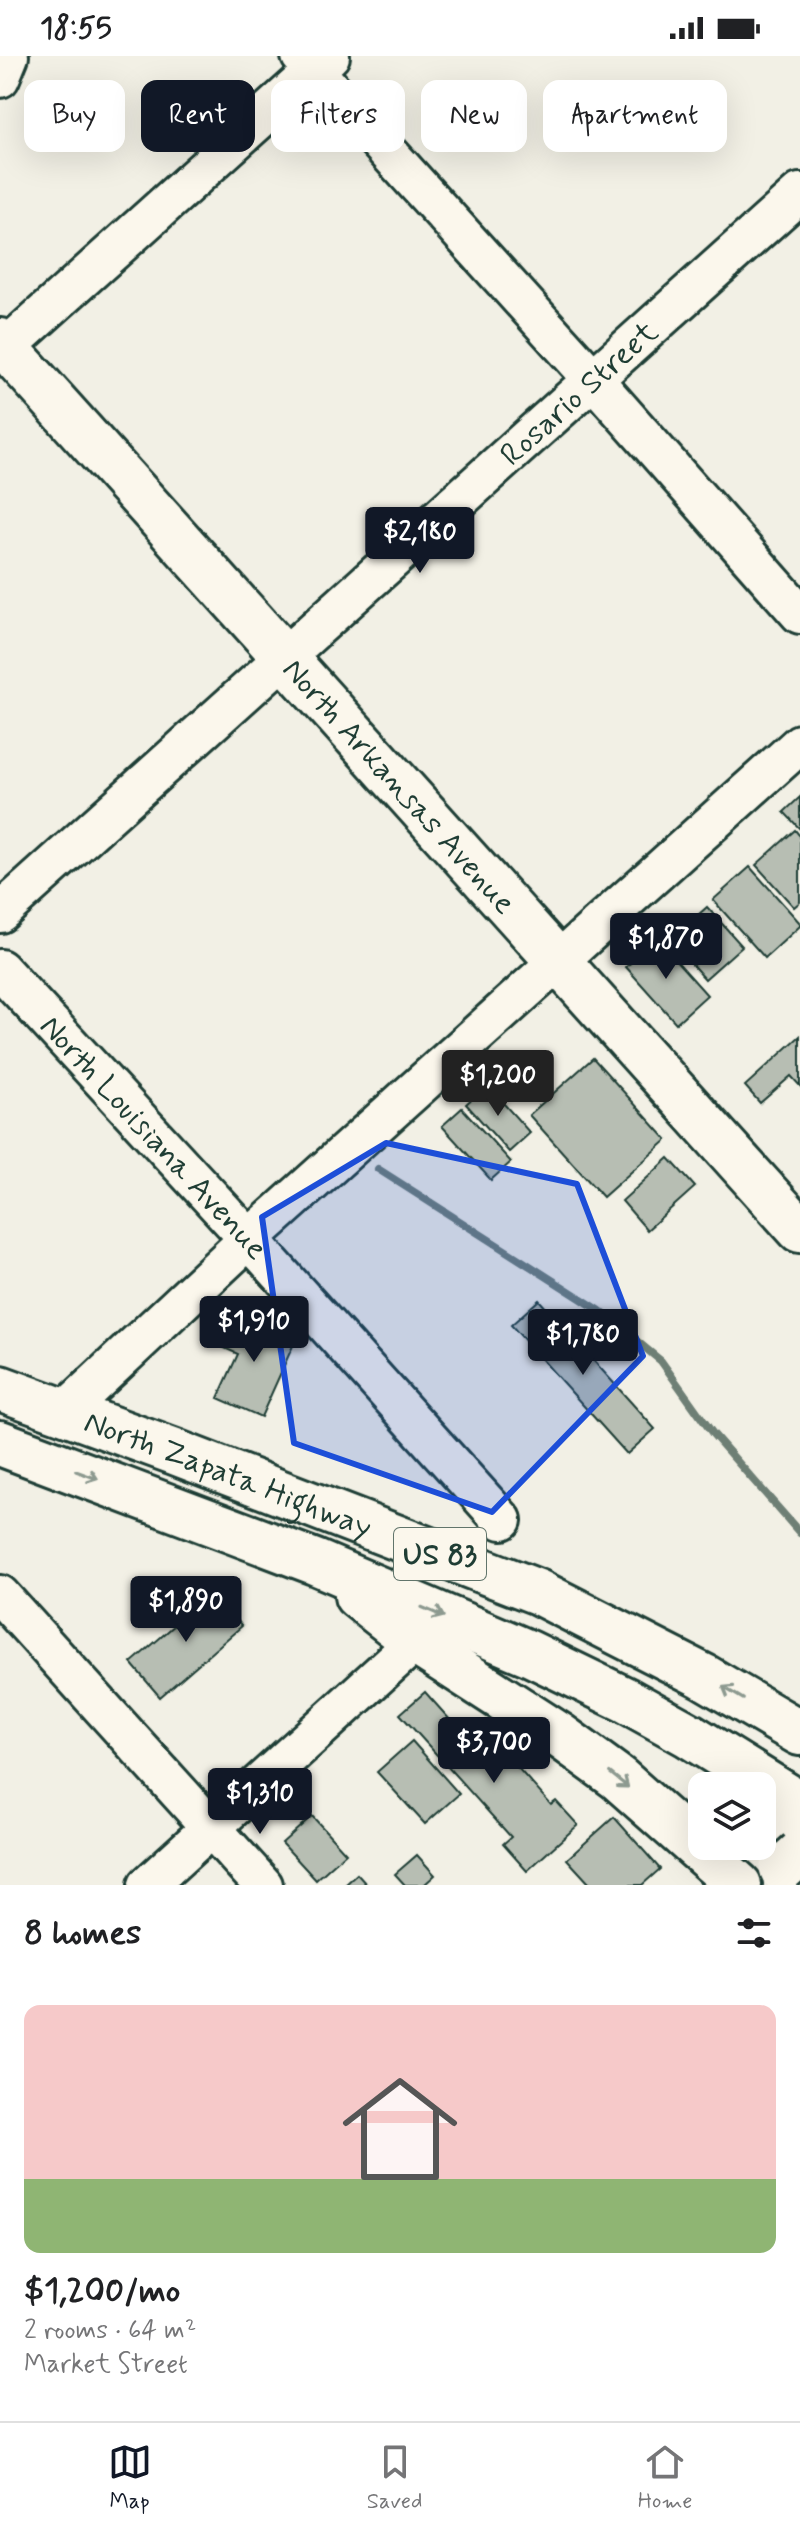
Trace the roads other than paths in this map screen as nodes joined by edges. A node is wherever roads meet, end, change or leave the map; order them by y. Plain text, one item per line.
1 (9, 56) edge
2 (315, 61) edge
3 (0, 78) edge
4 (800, 193) edge
5 (2, 347) edge
6 (593, 379) junction
7 (800, 614) edge
8 (284, 656) junction
9 (800, 744) edge
10 (0, 913) edge
11 (559, 962) junction
12 (0, 969) edge
13 (800, 1230) edge
14 (249, 1239) junction
15 (0, 1388) edge
16 (64, 1412) junction
17 (4, 1451) edge
18 (502, 1520) dead end
19 (315, 1562) junction
20 (0, 1595) edge
21 (415, 1642) junction
22 (800, 1733) edge
23 (689, 1735) junction
24 (722, 1772) edge
25 (800, 1804) edge
26 (211, 1828) junction
27 (776, 1844) edge
28 (787, 1866) edge
29 (148, 1885) edge
30 (263, 1885) edge
31 (739, 1885) edge

1 - 3 street
2 - 5 street
2 - 6 street
4 - 6 street, Rosario Street
5 - 8 main road, North Arkansas Avenue
6 - 7 street
6 - 8 street, Rosario Street
8 - 10 street, Rosario Street
8 - 11 main road, North Arkansas Avenue
9 - 11 street
11 - 13 main road, North Arkansas Avenue
11 - 14 street
12 - 14 street, North Louisiana Avenue
14 - 16 street
14 - 18 street, North Louisiana Avenue
15 - 16 main road, North Zapata Highway / US 83
22 -> 16 main road, North Zapata Highway / US 83
17 -> 19 main road, North Zapata Highway / US 83
19 - 21 main road
19 -> 23 main road, North Zapata Highway / US 83
20 - 26 street
21 - 26 street
21 -> 31 main road
23 - 24 main road
23 - 25 main road, North Zapata Highway / US 83
26 - 29 street
26 - 30 street
27 - 28 main road

